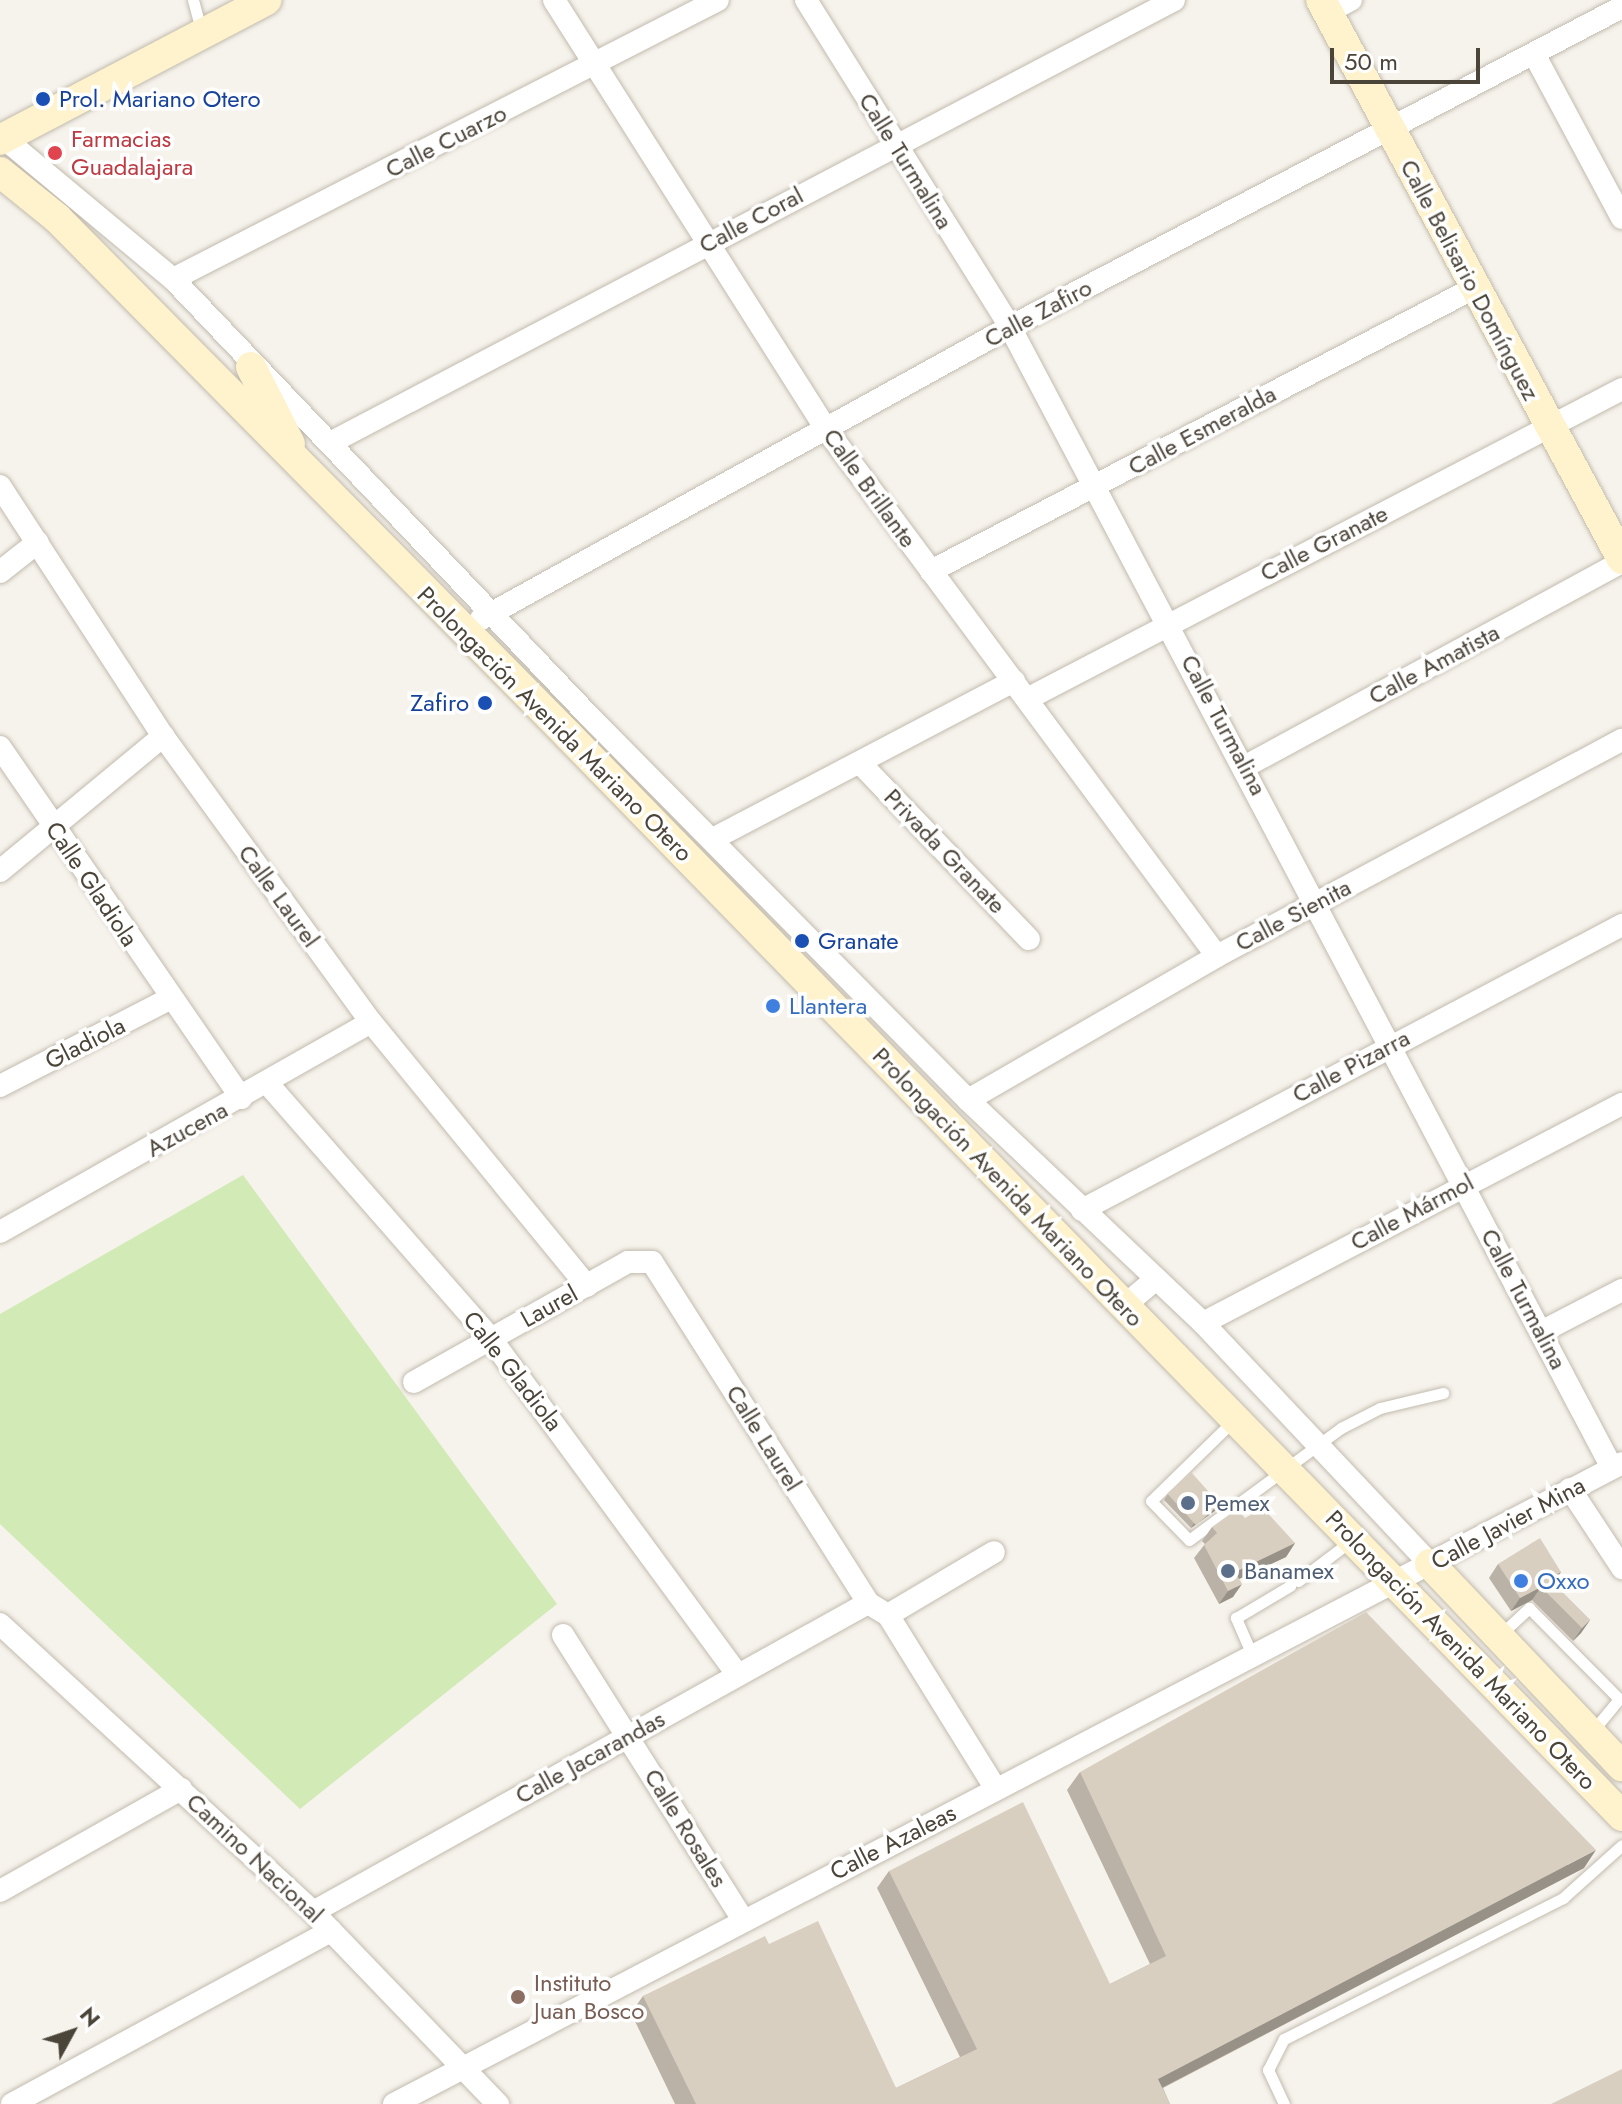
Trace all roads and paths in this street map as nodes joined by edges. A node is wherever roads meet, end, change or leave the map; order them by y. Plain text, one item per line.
1 (193, 0) edge
2 (267, 0) edge
3 (554, 0) edge
4 (718, 0) edge
5 (806, 0) edge
6 (1174, 0) edge
7 (1333, 4) edge
8 (1622, 7) edge
9 (202, 34) junction
10 (1534, 54) junction
11 (595, 66) junction
12 (1390, 129) junction
13 (1, 138) edge
14 (896, 144) junction
15 (0, 172) edge
16 (78, 194) junction
17 (57, 218) junction
18 (1622, 218) edge
19 (707, 242) junction
20 (173, 279) junction
21 (1474, 288) junction
22 (1010, 327) junction
23 (251, 367) junction
24 (1622, 389) edge
25 (1548, 428) junction
26 (826, 429) junction
27 (330, 443) junction
28 (299, 464) junction
29 (1096, 485) junction
30 (0, 486) edge
31 (418, 536) junction
32 (38, 542) junction
33 (392, 560) junction
34 (1622, 561) edge
35 (931, 571) junction
36 (0, 572) edge
37 (491, 613) junction
38 (1170, 623) junction
39 (460, 630) junction
40 (1021, 690) junction
41 (163, 736) junction
42 (1622, 740) edge
43 (0, 747) edge
44 (860, 763) junction
45 (1246, 766) junction
46 (54, 829) junction
47 (713, 839) junction
48 (0, 871) edge
49 (1317, 902) junction
50 (1622, 925) edge
51 (1029, 939) dead end
52 (1217, 956) junction
53 (169, 999) junction
54 (371, 1022) junction
55 (1391, 1044) junction
56 (268, 1084) junction
57 (0, 1086) edge
58 (241, 1098) junction
59 (968, 1100) junction
60 (1622, 1104) edge
61 (1465, 1185) junction
62 (1082, 1210) junction
63 (1, 1231) edge
64 (644, 1257) joint
65 (1156, 1279) junction
66 (587, 1286) junction
67 (1622, 1290) edge
68 (1124, 1306) junction
69 (1203, 1323) junction
70 (1541, 1332) junction
71 (491, 1339) junction
72 (414, 1382) dead end
73 (1443, 1393) dead end
74 (1236, 1419) junction
75 (1321, 1446) junction
76 (1617, 1465) edge
77 (1287, 1471) junction
78 (1570, 1489) junction
79 (1352, 1540) junction
80 (994, 1552) dead end
81 (1430, 1564) junction
82 (1622, 1568) edge
83 (1394, 1584) junction
84 (868, 1603) junction
85 (888, 1615) junction
86 (0, 1624) edge
87 (563, 1635) dead end
88 (1500, 1635) junction
89 (20, 1642) junction
90 (0, 1653) edge
91 (1253, 1657) junction
92 (737, 1674) junction
93 (1590, 1733) junction
94 (629, 1735) junction
95 (1622, 1766) edge
96 (181, 1789) junction
97 (996, 1789) junction
98 (1622, 1816) edge
99 (1622, 1845) edge
100 (0, 1891) edge
101 (313, 1912) junction
102 (743, 1920) junction
103 (331, 1931) junction
104 (462, 2067) junction
105 (12, 2104) edge
106 (394, 2104) edge
107 (498, 2104) edge
108 (1284, 2104) edge

1 - 9 lane
2 - 9 main road
3 - 11 street, Calle Brillante
4 - 11 street, Calle Cuarzo
5 - 14 street, Calle Turmalina
6 - 14 street, Calle Coral
7 - 12 main road, Calle Belisario Domínguez
8 - 10 street, Calle Zafiro
9 - 13 main road
10 - 12 street, Calle Zafiro
10 - 18 street
11 - 19 street, Calle Brillante
11 - 20 street, Calle Cuarzo
12 - 21 main road, Calle Belisario Domínguez
12 - 22 street, Calle Zafiro
13 - 16 street
14 - 19 street, Calle Coral
14 - 22 street, Calle Turmalina
15 - 17 main road, Prolongación Avenida Mariano Otero
16 - 17 street
16 - 20 street
17 - 28 main road, Prolongación Avenida Mariano Otero
19 - 26 street, Calle Brillante
19 - 27 street, Calle Coral
20 - 23 street
21 - 25 main road, Calle Belisario Domínguez
21 - 29 street, Calle Esmeralda
22 - 26 street, Calle Zafiro
22 - 29 street, Calle Turmalina
23 - 27 street, Prolongación Avenida Mariano Otero
23 - 28 main road
24 - 25 street, Calle Granate
25 - 34 main road, Calle Belisario Domínguez
25 - 38 street, Calle Granate
26 - 35 street, Calle Brillante
26 - 37 street, Calle Zafiro
27 - 31 street, Prolongación Avenida Mariano Otero
28 - 33 main road, Prolongación Avenida Mariano Otero
29 - 35 street, Calle Esmeralda
29 - 38 street, Calle Turmalina
30 - 32 street, Calle Laurel
31 - 33 street
31 - 37 street, Prolongación Avenida Mariano Otero
32 - 36 street
32 - 41 street, Calle Laurel
33 - 39 main road, Prolongación Avenida Mariano Otero
34 - 45 street, Calle Amatista
35 - 40 street, Calle Brillante
37 - 39 street, Calle Zafiro
37 - 47 street, Prolongación Avenida Mariano Otero
38 - 40 street, Calle Granate
38 - 45 street, Calle Turmalina
39 - 68 main road, Prolongación Avenida Mariano Otero
40 - 44 street, Calle Granate
40 - 52 street, Calle Brillante
41 - 46 street
41 - 54 street, Calle Laurel
42 - 49 street, Calle Sienita
43 - 46 street, Calle Gladiola
44 - 47 street, Calle Granate
44 - 51 street, Privada Granate
45 - 49 street, Calle Turmalina
46 - 48 street
46 - 53 street, Calle Gladiola
47 - 59 street, Prolongación Avenida Mariano Otero
49 - 52 street, Calle Sienita
49 - 55 street, Calle Turmalina
50 - 55 street, Calle Pizarra
52 - 59 street, Calle Sienita
53 - 57 street, Gladiola
53 - 58 street, Calle Gladiola
54 - 56 street, Azucena
54 - 66 street, Calle Laurel
55 - 61 street, Calle Turmalina
55 - 62 street, Calle Pizarra
56 - 58 street, Azucena
56 - 71 street, Calle Gladiola
58 - 63 street, Azucena
59 - 62 street, Prolongación Avenida Mariano Otero
60 - 61 street, Calle Mármol
61 - 69 street, Calle Mármol
61 - 70 street, Calle Turmalina
62 - 65 street, Prolongación Avenida Mariano Otero
64 - 66 street, Laurel
64 - 84 street, Calle Laurel
65 - 68 street
65 - 69 street, Prolongación Avenida Mariano Otero
66 - 71 street, Laurel
67 - 70 street
68 - 74 main road, Prolongación Avenida Mariano Otero
69 - 75 street, Prolongación Avenida Mariano Otero
70 - 76 street, Calle Turmalina
71 - 72 street, Laurel
71 - 92 street, Calle Gladiola
73 - 75 lane
74 - 77 main road, Prolongación Avenida Mariano Otero
74 - 77 lane
75 - 77 lane
75 - 81 street, Prolongación Avenida Mariano Otero
76 - 78 street, Calle Javier Mina
77 - 79 main road, Prolongación Avenida Mariano Otero
78 - 81 street, Calle Javier Mina
78 - 82 street
79 - 83 main road, Prolongación Avenida Mariano Otero
79 - 91 lane
80 - 85 street
81 - 83 street, Calle Javier Mina
81 - 88 main road
83 - 91 street, Calle Azaleas
83 - 98 main road, Prolongación Avenida Mariano Otero
84 - 85 street, Calle Laurel
84 - 92 street, Calle Jacarandas
85 - 97 street, Calle Laurel
86 - 89 street, Camino Nacional
87 - 94 street, Calle Rosales
88 - 93 main road
88 - 93 lane
89 - 90 street
89 - 96 street, Camino Nacional
91 - 97 street, Calle Azaleas
92 - 94 street, Calle Jacarandas
93 - 95 main road
94 - 101 street, Calle Jacarandas
94 - 102 street, Calle Rosales
96 - 100 street
96 - 101 street, Camino Nacional
97 - 102 street, Calle Azaleas
99 - 108 lane
101 - 103 street, Camino Nacional
102 - 104 street, Calle Azaleas
103 - 104 street, Camino Nacional
103 - 105 street
104 - 106 street, Calle Azaleas
104 - 107 street, Camino Nacional

